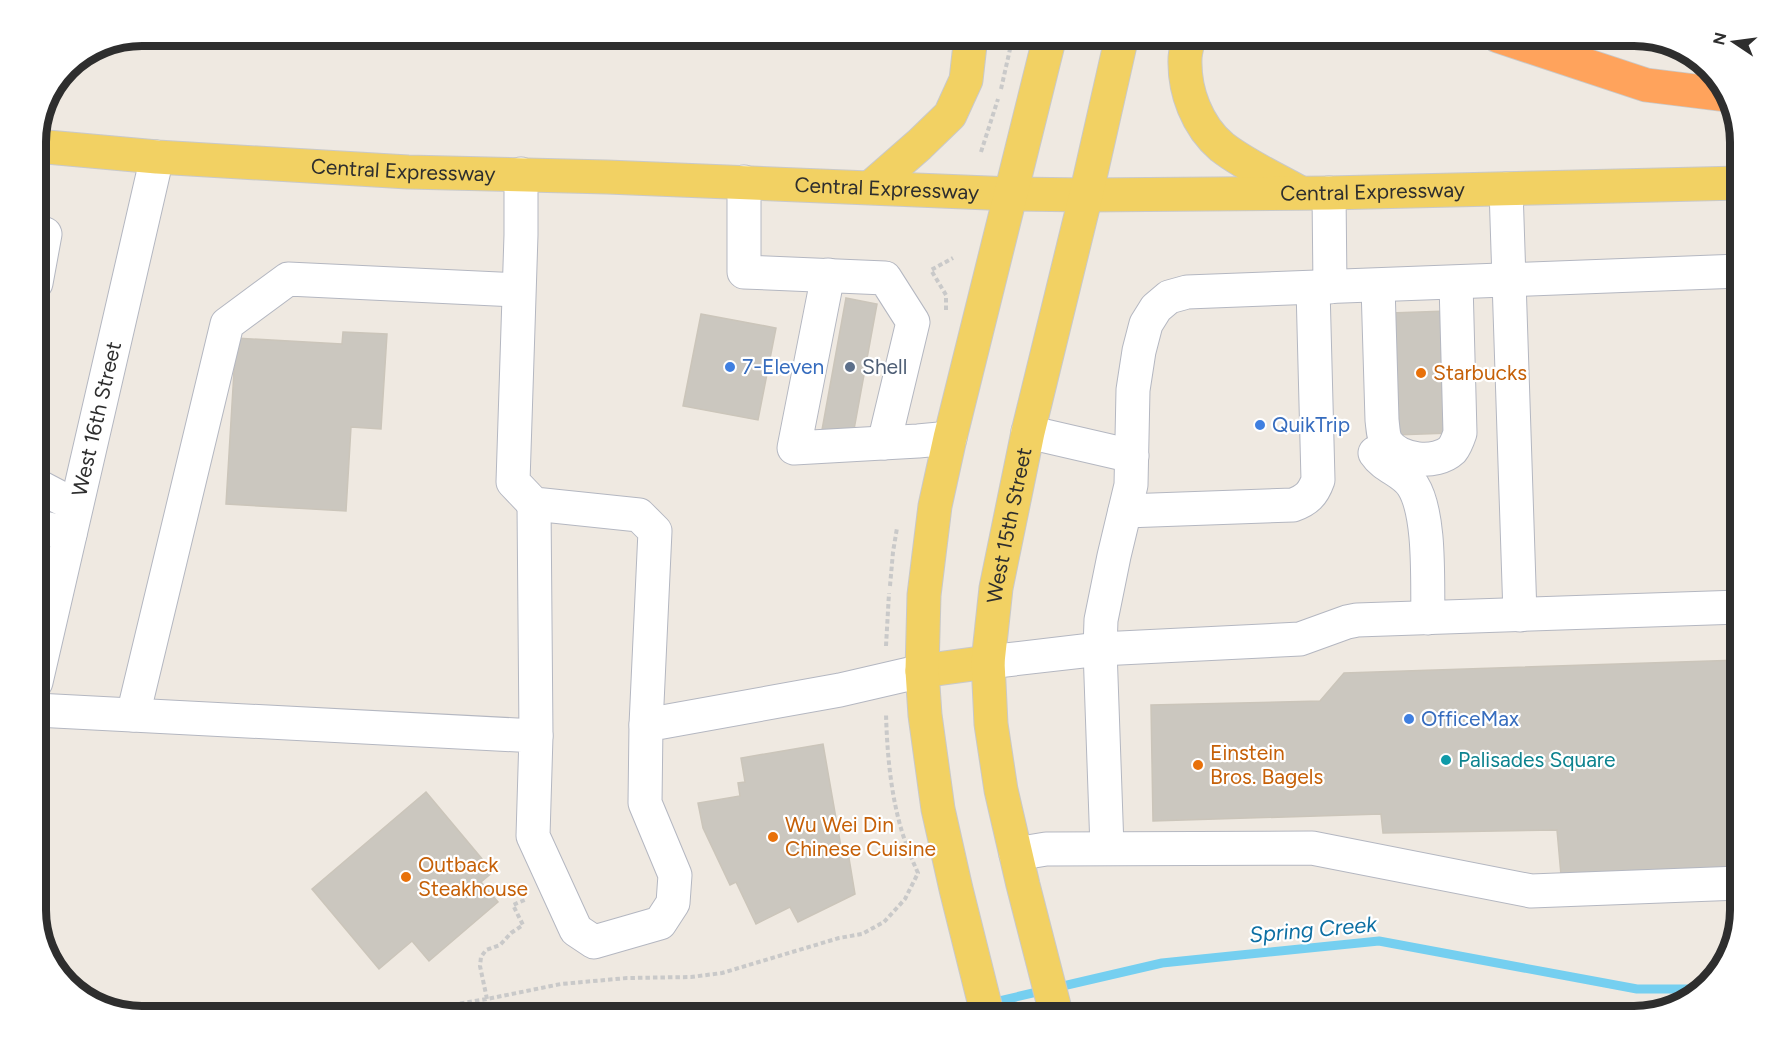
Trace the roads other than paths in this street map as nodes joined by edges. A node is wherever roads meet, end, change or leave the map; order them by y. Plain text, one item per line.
1 (970, 46) edge
2 (1048, 46) edge
3 (1120, 46) edge
4 (1188, 46) edge
5 (1528, 46) edge
6 (1716, 94) edge
7 (47, 147) edge
8 (158, 157) junction
9 (521, 174) junction
10 (744, 182) junction
11 (1729, 183) edge
12 (871, 187) junction
13 (1506, 189) junction
14 (1314, 193) junction
15 (1012, 194) junction
16 (1086, 195) junction
17 (1729, 272) edge
18 (828, 275) junction
19 (1509, 280) junction
20 (1456, 283) junction
21 (1345, 287) junction
22 (518, 291) junction
23 (1028, 432) junction
24 (950, 438) junction
25 (884, 443) junction
26 (1132, 456) junction
27 (47, 495) edge
28 (534, 504) junction
29 (1125, 511) junction
30 (73, 520) junction
31 (47, 524) edge
32 (47, 605) edge
33 (1730, 607) edge
34 (1520, 615) junction
35 (1428, 618) junction
36 (1101, 650) junction
37 (988, 662) junction
38 (922, 671) junction
39 (47, 711) edge
40 (133, 715) junction
41 (646, 725) junction
42 (536, 736) junction
43 (1107, 848) junction
44 (1016, 854) junction
45 (1730, 883) edge
46 (985, 1006) edge
47 (1054, 1006) edge

1 - 12 main road
2 - 15 main road
3 - 16 main road, West 15th Street
4 - 14 main road
5 - 6 highway
7 - 8 main road, Central Expressway
8 - 9 main road, Central Expressway
8 - 30 street, West 16th Street
9 - 10 main road, Central Expressway
9 - 22 street
10 - 12 main road, Central Expressway
10 - 18 street
11 - 13 main road, Central Expressway
12 - 15 main road, Central Expressway
13 - 14 main road, Central Expressway
13 - 19 street
14 - 16 main road, Central Expressway
14 - 21 street
15 - 16 main road, Central Expressway
15 - 24 main road
16 - 23 main road, West 15th Street
17 - 19 street
18 - 25 street
18 - 25 street
19 - 20 street
19 - 34 street
20 - 21 street
20 - 21 street
21 - 26 street
21 - 29 street
21 - 35 street
22 - 28 street
22 - 40 street
23 - 26 street
23 - 37 main road, West 15th Street
24 - 25 street
24 - 38 main road
26 - 29 street
27 - 30 street
28 - 41 street
28 - 42 street
29 - 36 street
30 - 31 street
30 - 32 street, West 16th Street
33 - 34 street
34 - 35 street
35 - 36 street
36 - 37 street
36 - 43 street
37 - 38 main road
37 - 44 main road, West 15th Street
38 - 41 street
38 - 46 main road
39 - 40 street
40 - 42 street
41 - 42 street
43 - 44 street
43 - 45 street
44 - 47 main road, West 15th Street

